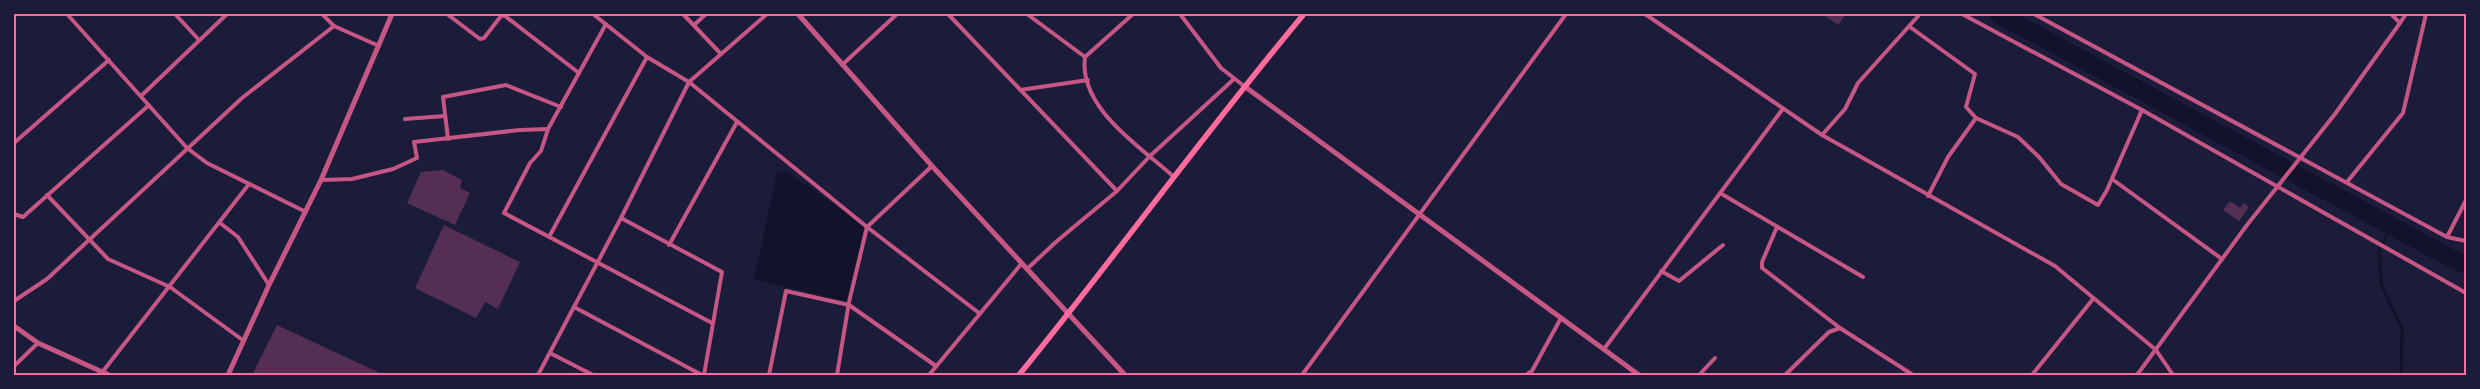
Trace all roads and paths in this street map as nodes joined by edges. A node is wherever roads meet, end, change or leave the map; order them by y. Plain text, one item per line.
1 (68, 14) edge
2 (175, 14) edge
3 (227, 14) edge
4 (322, 14) edge
5 (392, 14) edge
6 (447, 14) edge
7 (593, 14) edge
8 (683, 14) edge
9 (706, 14) edge
10 (767, 14) edge
11 (798, 14) edge
12 (897, 14) edge
13 (948, 14) edge
14 (1027, 14) edge
15 (1133, 14) edge
16 (1180, 14) edge
17 (1304, 14) edge
18 (1566, 14) edge
19 (1645, 14) edge
20 (1920, 14) edge
21 (1962, 14) edge
22 (2034, 14) edge
23 (2391, 14) edge
24 (2406, 14) edge
25 (2426, 14) edge
26 (606, 24) junction
27 (2400, 24) junction
28 (694, 25) junction
29 (334, 26) junction
30 (1910, 27) junction
31 (199, 40) junction
32 (380, 46) junction
33 (721, 54) junction
34 (647, 56) junction
35 (1085, 57) junction
36 (109, 60) junction
37 (842, 65) junction
38 (579, 73) junction
39 (1234, 79) junction
40 (1088, 80) junction
41 (689, 82) junction
42 (1244, 86) junction
43 (1020, 90) junction
44 (142, 96) junction
45 (149, 105) junction
46 (561, 107) junction
47 (1782, 110) junction
48 (2142, 110) junction
49 (445, 116) junction
50 (1976, 118) junction
51 (405, 120) dead end
52 (737, 122) junction
53 (548, 129) junction
54 (1822, 135) junction
55 (448, 139) junction
56 (14, 143) edge
57 (187, 148) junction
58 (1150, 156) junction
59 (2300, 156) junction
60 (932, 166) junction
61 (1174, 177) junction
62 (2112, 179) junction
63 (321, 180) junction
64 (2347, 182) junction
65 (249, 184) junction
66 (2277, 186) junction
67 (1117, 191) junction
68 (1720, 193) junction
69 (47, 195) junction
70 (1928, 196) junction
71 (2466, 200) edge
72 (306, 212) junction
73 (14, 214) edge
74 (1418, 215) junction
75 (621, 218) junction
76 (220, 223) junction
77 (867, 227) junction
78 (1777, 227) junction
79 (549, 237) junction
80 (2447, 237) junction
81 (2466, 241) edge
82 (90, 242) junction
83 (669, 245) junction
84 (1723, 245) dead end
85 (2222, 259) junction
86 (598, 262) junction
87 (1022, 263) junction
88 (1027, 269) junction
89 (1661, 271) junction
90 (1863, 276) dead end
91 (269, 285) junction
92 (170, 287) junction
93 (2466, 293) edge
94 (2093, 299) junction
95 (14, 301) edge
96 (849, 305) junction
97 (574, 307) junction
98 (979, 314) junction
99 (1069, 315) junction
100 (1561, 318) junction
101 (712, 323) junction
102 (14, 326) edge
103 (1840, 328) junction
104 (244, 341) junction
105 (38, 343) junction
106 (1604, 349) junction
107 (2156, 350) junction
108 (550, 353) junction
109 (1715, 358) dead end
110 (14, 366) edge
111 (936, 366) junction
112 (1532, 371) junction
113 (104, 374) edge
114 (228, 375) edge
115 (538, 375) edge
116 (593, 375) edge
117 (703, 375) edge
118 (769, 375) edge
119 (837, 375) edge
120 (929, 375) edge
121 (1019, 375) edge
122 (1125, 375) edge
123 (1302, 375) edge
124 (1526, 375) edge
125 (1536, 375) edge
126 (1640, 375) edge
127 (1699, 375) edge
128 (1785, 375) edge
129 (1913, 375) edge
130 (2032, 375) edge
131 (2137, 375) edge
132 (2173, 375) edge

1 - 36 street
2 - 31 street
3 - 31 street
4 - 29 street
5 - 32 street
6 - 38 street
7 - 26 street
8 - 28 street
9 - 28 street
10 - 33 street
11 - 37 street
12 - 37 street
13 - 43 street
14 - 35 street
15 - 35 street
16 - 39 street
17 - 42 main road
18 - 74 street
19 - 47 street
20 - 30 street
21 - 48 street
22 - 59 street
23 - 27 street
24 - 27 street
25 - 64 street
26 - 34 street
26 - 38 street
27 - 59 street
28 - 33 street
29 - 32 street
29 - 57 street
30 - 50 street
30 - 54 street
31 - 44 street
32 - 63 street
33 - 41 street
34 - 41 street
34 - 79 street
35 - 40 street
36 - 44 street
36 - 56 street
37 - 60 street
38 - 46 street
39 - 42 street
39 - 58 street
40 - 43 street
40 - 58 street
41 - 52 street
41 - 75 street
42 - 61 main road
42 - 74 street
43 - 67 street
44 - 45 street
45 - 57 street
45 - 69 street
46 - 49 street
46 - 53 street
47 - 54 street
47 - 68 street
48 - 62 street
48 - 66 street
49 - 51 street
49 - 55 street
50 - 62 street
50 - 70 street
52 - 77 street
52 - 83 street
53 - 55 street
53 - 79 street
54 - 70 street
55 - 63 street
57 - 65 street
57 - 82 street
58 - 61 street
58 - 67 street
59 - 64 street
59 - 66 street
60 - 77 street
60 - 87 street
61 - 99 main road
62 - 85 street
63 - 72 street
64 - 80 street
65 - 72 street
65 - 76 street
66 - 85 street
66 - 93 street
67 - 88 street
68 - 78 street
68 - 89 street
69 - 73 street
69 - 82 street
70 - 94 street
71 - 80 street
72 - 91 street
74 - 100 street
74 - 123 street
75 - 83 street
75 - 86 street
76 - 91 street
76 - 92 street
77 - 96 street
77 - 98 street
78 - 90 street
78 - 103 street
79 - 86 street
80 - 81 street
82 - 92 street
82 - 95 street
83 - 101 street
84 - 89 street
85 - 107 street
86 - 97 street
86 - 101 street
87 - 88 street
87 - 98 street
88 - 99 street
89 - 106 street
91 - 104 street
92 - 104 street
92 - 113 street
94 - 107 street
94 - 130 street
96 - 111 street
96 - 118 street
96 - 119 street
97 - 108 street
97 - 117 street
98 - 111 street
99 - 121 main road
99 - 122 street
100 - 106 street
100 - 112 street
101 - 117 street
102 - 105 street
103 - 128 street
103 - 129 street
104 - 114 street
105 - 110 street
105 - 113 street
106 - 126 street
107 - 131 street
107 - 132 street
108 - 115 street
108 - 116 street
109 - 127 street
111 - 120 street
112 - 124 street
112 - 125 street

